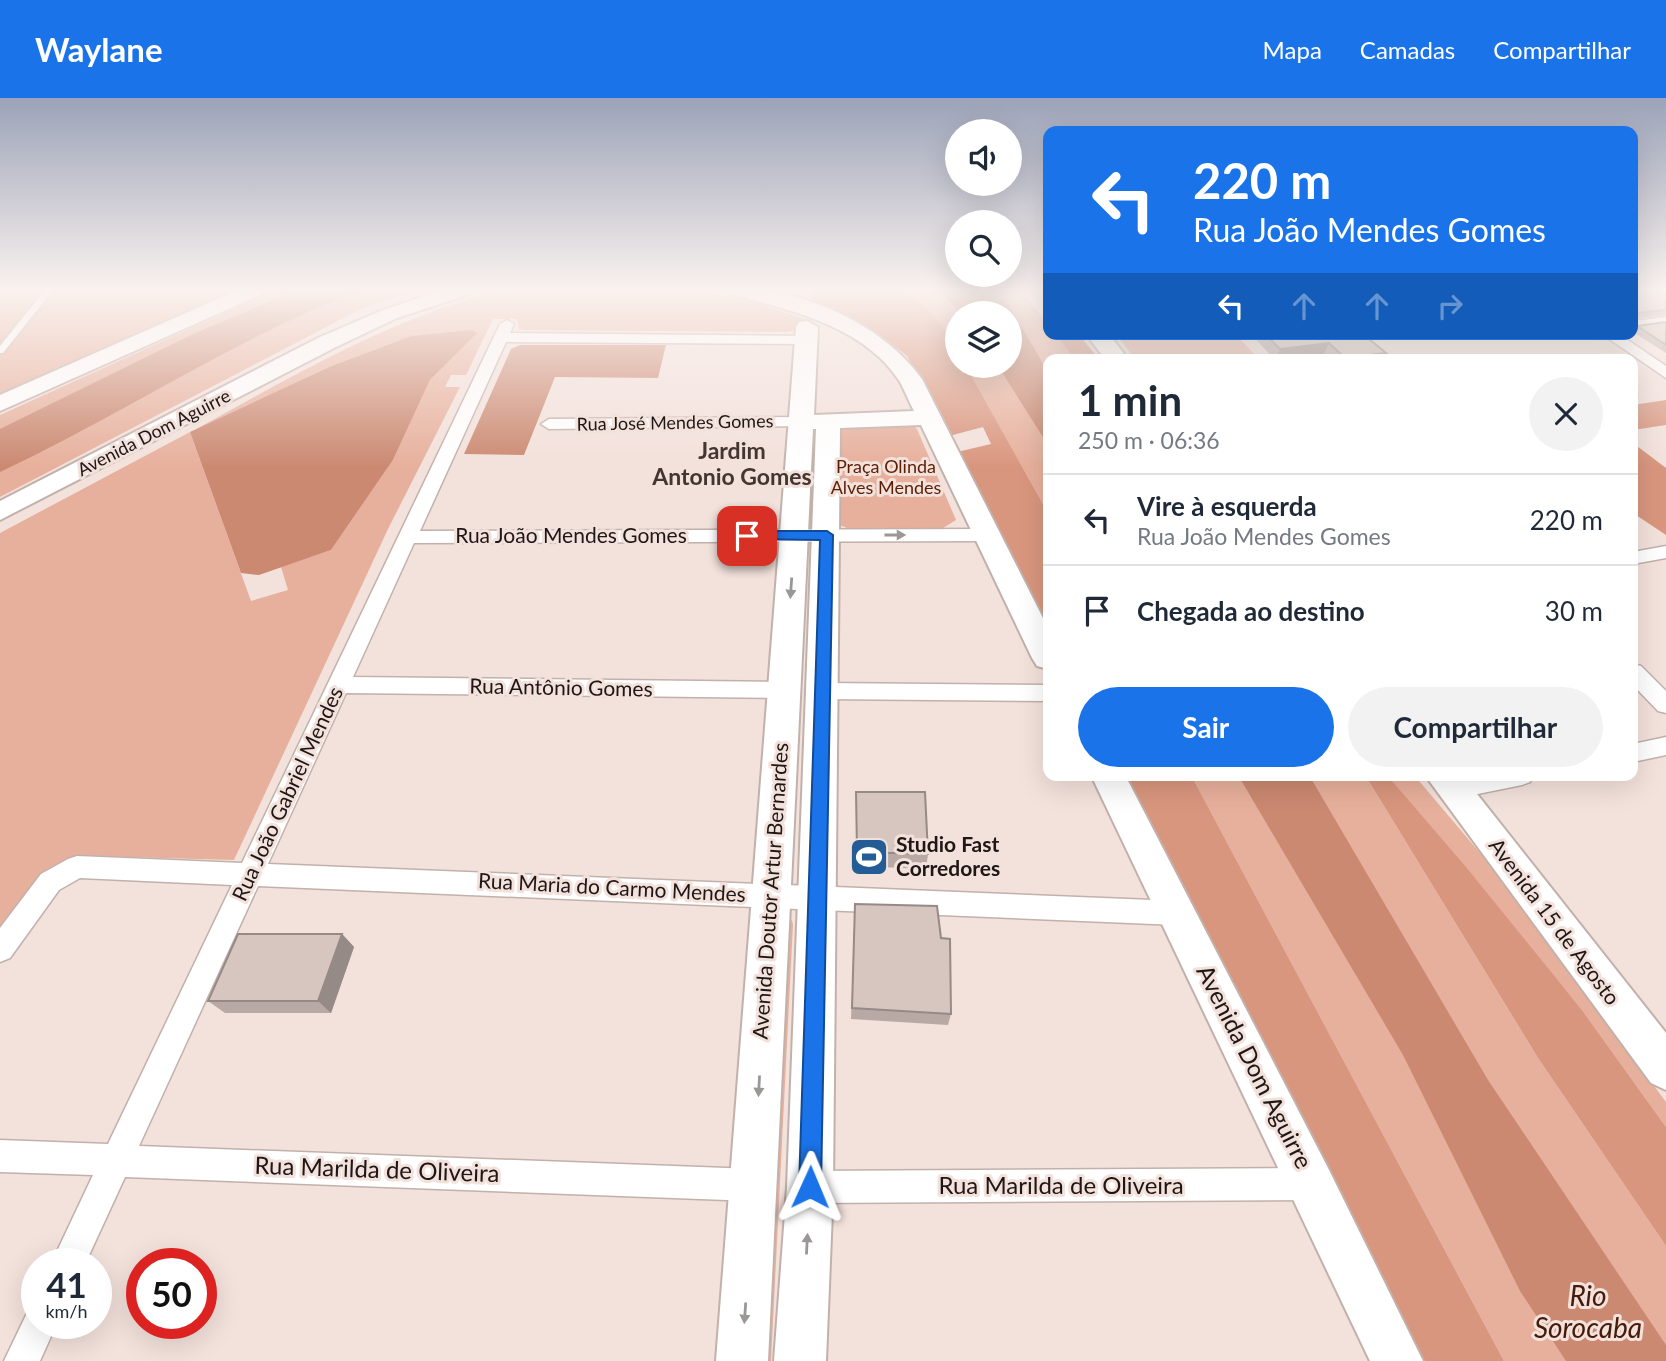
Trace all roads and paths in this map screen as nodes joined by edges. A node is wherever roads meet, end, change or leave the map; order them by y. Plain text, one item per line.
1 (123, 349) edge
2 (315, 349) edge
3 (496, 349) edge
4 (808, 349) edge
5 (884, 349) edge
6 (1631, 349) edge
7 (1666, 373) edge
8 (0, 404) edge
9 (928, 418) junction
10 (815, 422) junction
11 (549, 424) dead end
12 (0, 512) edge
13 (794, 535) junction
14 (827, 535) junction
15 (986, 535) junction
16 (408, 537) junction
17 (1666, 552) edge
18 (1638, 557) edge
19 (1043, 648) edge
20 (1638, 677) edge
21 (338, 685) junction
22 (784, 690) junction
23 (822, 691) junction
24 (1043, 693) edge
25 (1666, 705) edge
26 (1666, 746) edge
27 (1638, 752) edge
28 (1111, 781) edge
29 (1447, 782) edge
30 (251, 872) junction
31 (771, 896) junction
32 (816, 896) junction
33 (1177, 913) junction
34 (0, 949) edge
35 (1666, 1068) edge
36 (0, 1156) edge
37 (116, 1160) junction
38 (1312, 1184) junction
39 (753, 1185) junction
40 (810, 1187) junction
41 (75, 1248) edge
42 (32, 1339) edge
43 (22, 1361) edge
44 (742, 1361) edge
45 (800, 1361) edge
46 (1397, 1361) edge

1 - 8 main road
2 - 12 main road, Avenida Dom Aguirre
3 - 16 street, Rua João Gabriel Mendes
4 - 10 main road, Avenida Doutor Artur Bernardes
5 - 9 main road
6 - 7 street
9 - 10 main road
9 - 15 main road
10 - 11 street, Rua José Mendes Gomes
10 - 13 main road, Avenida Doutor Artur Bernardes
10 - 14 main road, Avenida Doutor Artur Bernardes
13 - 14 street, Rua João Mendes Gomes
13 - 16 street, Rua João Mendes Gomes
13 -> 22 main road, Avenida Doutor Artur Bernardes
14 -> 15 street, Rua João Mendes Gomes
14 - 23 main road, Avenida Doutor Artur Bernardes
15 - 19 main road
16 - 21 street, Rua João Gabriel Mendes
17 - 18 street
20 - 25 street
21 - 22 street, Rua Antônio Gomes
21 - 30 street, Rua João Gabriel Mendes
22 - 31 main road, Avenida Doutor Artur Bernardes
23 - 24 street
23 - 32 main road, Avenida Doutor Artur Bernardes
26 - 27 street
28 - 33 main road, Avenida Dom Aguirre
29 - 35 main road, Avenida 15 de Agosto
30 - 31 street, Rua Maria do Carmo Mendes
30 - 34 street, Rua Maria do Carmo Mendes
30 - 37 street, Rua João Gabriel Mendes
31 - 32 street, Rua Maria do Carmo Mendes
31 -> 39 main road, Avenida Doutor Artur Bernardes
32 - 33 street, Rua Maria do Carmo Mendes
32 - 40 main road, Avenida Doutor Artur Bernardes
33 - 38 main road, Avenida Dom Aguirre
36 - 37 street, Rua Marilda de Oliveira
37 - 39 street, Rua Marilda de Oliveira
37 - 41 street, Rua João Gabriel Mendes
38 - 40 street, Rua Marilda de Oliveira
38 - 46 main road, Avenida Dom Aguirre
39 -> 44 main road, Avenida Doutor Artur Bernardes
45 -> 40 main road, Avenida Doutor Artur Bernardes
42 - 43 street

